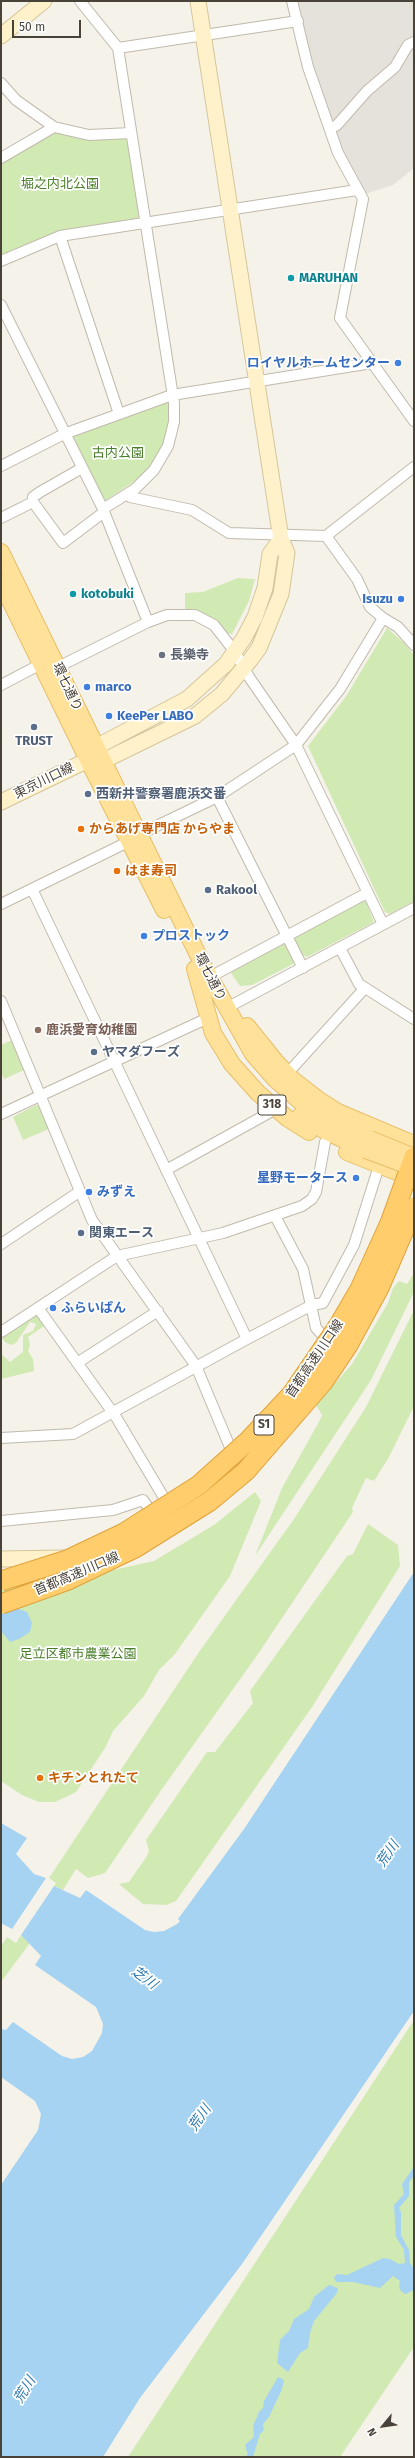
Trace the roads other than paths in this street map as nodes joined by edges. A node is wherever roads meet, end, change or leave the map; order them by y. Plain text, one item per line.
1 (44, 1) edge
2 (80, 1) edge
3 (198, 1) edge
4 (292, 1) edge
5 (298, 21) junction
6 (204, 35) junction
7 (1, 36) edge
8 (414, 42) edge
9 (118, 48) junction
10 (1, 83) edge
11 (54, 127) junction
12 (330, 129) junction
13 (131, 133) junction
14 (1, 158) edge
15 (357, 190) junction
16 (231, 209) junction
17 (145, 222) junction
18 (60, 236) junction
19 (1, 260) edge
20 (1, 304) edge
21 (372, 364) junction
22 (257, 382) junction
23 (172, 395) junction
24 (119, 414) junction
25 (414, 422) edge
26 (64, 434) junction
27 (1, 466) edge
28 (414, 467) edge
29 (82, 468) junction
30 (127, 494) junction
31 (33, 502) junction
32 (104, 511) junction
33 (1, 518) edge
34 (326, 536) junction
35 (280, 537) junction
36 (1, 552) edge
37 (1, 582) edge
38 (383, 618) junction
39 (148, 622) junction
40 (414, 645) edge
41 (235, 652) junction
42 (41, 664) junction
43 (58, 667) junction
44 (244, 668) junction
45 (1, 685) edge
46 (296, 745) junction
47 (95, 756) junction
48 (217, 797) junction
49 (1, 802) edge
50 (135, 838) junction
51 (32, 889) junction
52 (367, 893) junction
53 (1, 904) edge
54 (414, 908) edge
55 (383, 924) junction
56 (287, 936) junction
57 (340, 948) junction
58 (303, 968) junction
59 (195, 969) junction
60 (212, 981) junction
61 (364, 989) junction
62 (1, 1001) edge
63 (234, 1004) junction
64 (208, 1018) junction
65 (414, 1019) edge
66 (114, 1062) junction
67 (288, 1074) junction
68 (39, 1096) junction
69 (276, 1109) junction
70 (1, 1114) edge
71 (325, 1142) junction
72 (368, 1144) junction
73 (413, 1147) edge
74 (379, 1166) junction
75 (166, 1170) junction
76 (406, 1171) edge
77 (414, 1180) edge
78 (79, 1192) junction
79 (414, 1208) edge
80 (274, 1216) junction
81 (198, 1238) junction
82 (1, 1244) edge
83 (117, 1256) junction
84 (376, 1285) dead end
85 (312, 1305) junction
86 (38, 1308) junction
87 (158, 1311) junction
88 (1, 1332) edge
89 (325, 1338) junction
90 (247, 1339) junction
91 (77, 1363) junction
92 (196, 1366) junction
93 (113, 1412) junction
94 (1, 1438) edge
95 (232, 1452) junction
96 (247, 1474) junction
97 (216, 1484) junction
98 (167, 1503) junction
99 (152, 1513) junction
100 (1, 1521) edge
101 (180, 1527) junction
102 (54, 1557) junction
103 (1, 1559) edge
104 (1, 1581) edge
105 (1, 1594) edge
106 (1, 1604) edge

1 - 7 street
2 - 9 street
3 - 6 street
4 - 5 street
5 - 6 street
5 - 12 street
6 - 9 street
6 - 16 street
8 - 12 street
9 - 13 street
10 - 11 street
11 - 13 street
11 - 14 street
12 - 15 street
13 - 17 street
15 - 16 street
15 - 21 street
16 - 17 street
16 - 22 street
17 - 18 street
17 - 23 street
18 - 19 street
18 - 24 street
20 - 26 street
21 - 22 street
21 - 25 street
22 - 23 street
22 - 35 street
23 - 24 street
23 - 30 street
24 - 26 street
26 - 27 street
26 - 29 street
28 - 34 street
29 - 31 street
29 - 32 street
30 - 32 street
30 - 35 street
31 - 32 street
31 - 33 street
32 - 39 street
34 - 35 street
34 - 38 street
35 - 41 street
35 - 44 street
36 - 43 main road, 環七通り / 318
37 - 42 main road, 環七通り / 318
38 - 40 street
38 - 46 street
39 - 41 street
39 - 43 street
41 - 44 street
41 - 47 street
42 - 45 street
42 - 47 main road, 環七通り / 318
43 - 47 main road, 環七通り / 318
44 - 46 street
44 - 47 street
46 - 48 street
46 - 52 street
47 - 49 street, 東京川口線
47 - 50 main road, 環七通り / 318
48 - 50 street
48 - 56 street
50 - 51 street
50 - 59 main road, 環七通り / 318
50 - 60 main road, 環七通り / 318
51 - 53 street
51 - 66 street
52 - 55 street
52 - 56 street
54 - 55 street
55 - 57 street
56 - 58 street
56 - 60 street
57 - 58 street
57 - 61 street
58 - 63 street
59 - 64 main road, 318
59 - 72 main road, 環七通り / 318
60 - 63 main road, 318
60 - 72 main road, 環七通り / 318
61 - 65 street
61 - 67 street
62 - 68 street
63 - 67 main road, 318
64 - 66 street
64 - 69 main road, 318
66 - 68 street
66 - 75 street
67 - 73 main road, 318
68 - 70 street
68 - 78 street
69 - 71 main road, 318
69 - 75 street
71 - 74 main road, 318
71 - 80 street
72 - 73 main road, 環七通り / 318, bridge
72 - 76 main road, 環七通り / 318, bridge
73 - 76 street
73 - 104 highway, 首都高速川口線 / S1, bridge
74 - 76 main road, 318
74 - 85 street
75 - 81 street
76 - 77 main road, 318
76 - 89 street
77 - 96 street
78 - 82 street
78 - 83 street
79 - 97 highway, bridge
79 - 106 highway, 首都高速川口線 / S1, bridge
80 - 81 street
80 - 85 street
81 - 83 street
81 - 90 street
83 - 86 street
83 - 87 street
84 - 97 highway
85 - 89 street
85 - 90 street
86 - 88 street
86 - 91 street
87 - 91 street
87 - 92 street
89 - 95 street
90 - 92 street
91 - 93 street
92 - 93 street
92 - 95 street
93 - 94 street
93 - 98 street
95 - 96 street
95 - 98 street
96 - 101 street
97 - 105 highway
98 - 99 street
98 - 101 street
99 - 100 street
99 - 102 street
101 - 102 street
102 - 103 street

